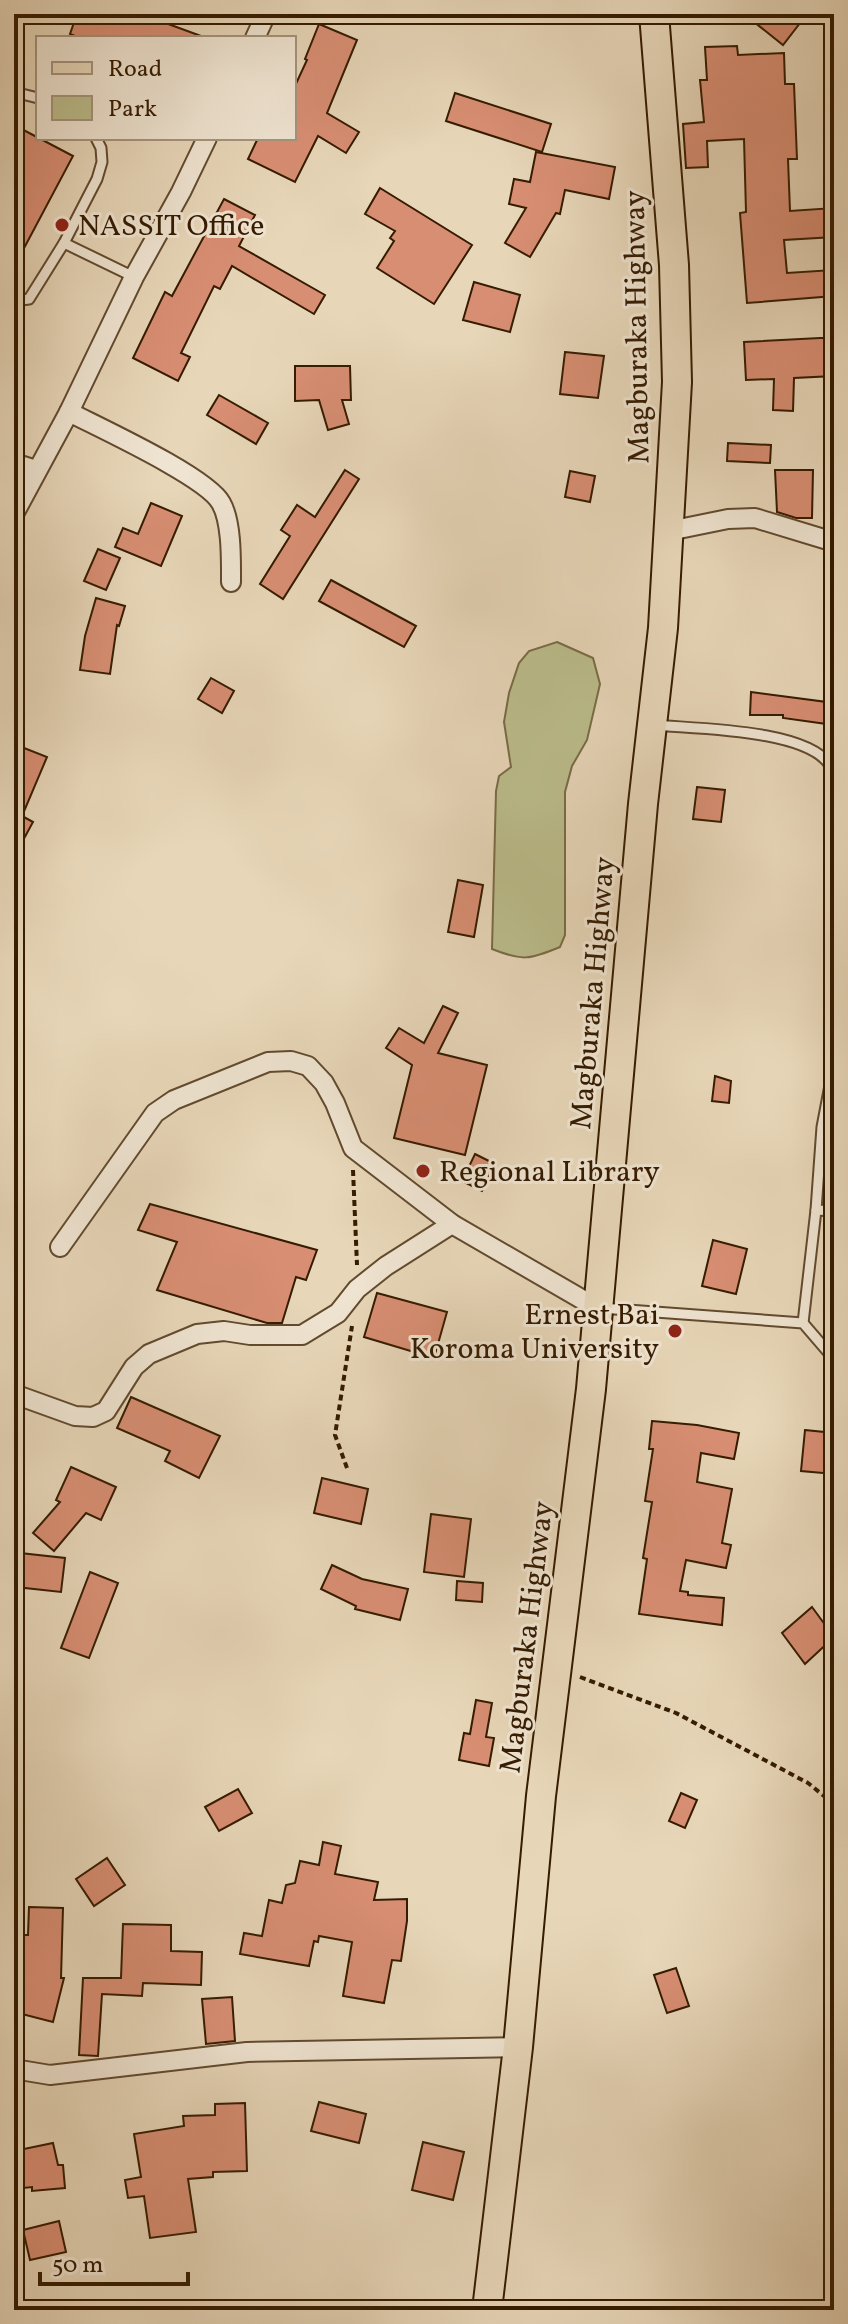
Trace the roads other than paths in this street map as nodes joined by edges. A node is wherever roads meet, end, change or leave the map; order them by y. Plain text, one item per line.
1 (266, 14) edge
2 (654, 14) edge
3 (256, 36) edge
4 (14, 92) edge
5 (36, 98) edge
6 (97, 140) edge
7 (206, 140) edge
8 (64, 243) junction
9 (134, 277) junction
10 (14, 301) edge
11 (69, 412) junction
12 (14, 463) edge
13 (36, 470) junction
14 (14, 514) edge
15 (669, 531) junction
16 (834, 542) edge
17 (231, 582) dead end
18 (654, 725) junction
19 (834, 788) edge
20 (833, 1067) edge
21 (816, 1210) junction
22 (834, 1211) edge
23 (452, 1224) junction
24 (60, 1247) dead end
25 (597, 1308) junction
26 (803, 1323) junction
27 (834, 1359) edge
28 (14, 1394) edge
29 (518, 2047) junction
30 (14, 2069) edge
31 (487, 2310) edge

1 - 3 street
2 - 15 main road, Magburaka Highway
4 - 5 lane
6 - 8 lane
7 - 9 street
8 - 9 lane
8 - 10 lane
9 - 11 street
11 - 13 street
11 - 17 street
12 - 13 street
13 - 14 street
15 - 16 street
15 - 18 main road, Magburaka Highway
18 - 19 lane
18 - 25 main road, Magburaka Highway
20 - 21 lane
21 - 22 lane
21 - 26 lane
23 - 24 street
23 - 25 street
23 - 28 street
25 - 26 lane
25 - 29 main road, Magburaka Highway
26 - 27 lane
29 - 30 street
29 - 31 main road, Magburaka Highway

